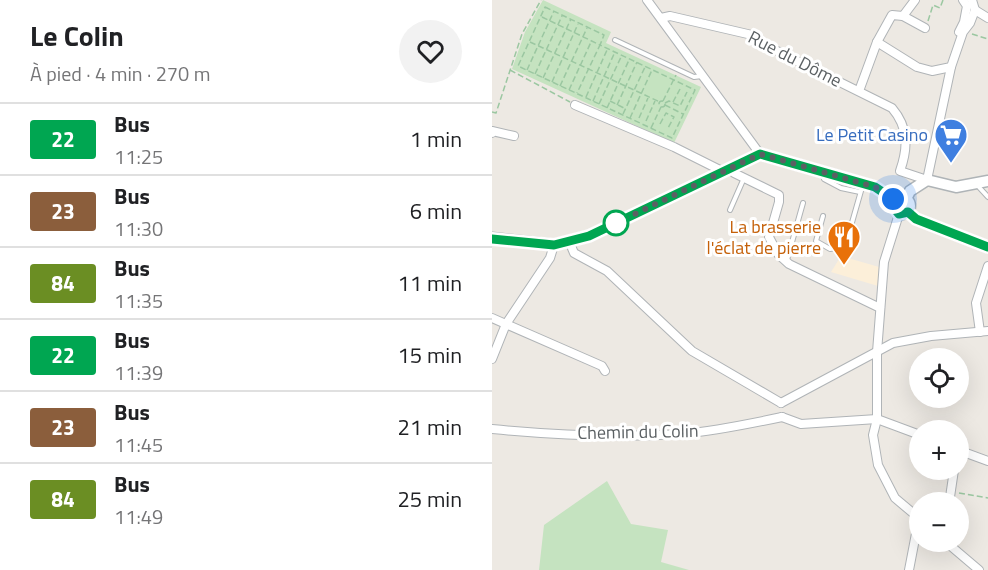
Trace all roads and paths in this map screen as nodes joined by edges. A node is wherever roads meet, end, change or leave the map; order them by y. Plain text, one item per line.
1 (542, 0) edge
2 (647, 0) edge
3 (915, 0) edge
4 (943, 0) edge
5 (963, 0) edge
6 (972, 0) edge
7 (975, 10) junction
8 (554, 11) junction
9 (562, 15) junction
10 (903, 16) junction
11 (541, 17) junction
12 (661, 18) junction
13 (988, 18) edge
14 (571, 20) junction
15 (549, 21) junction
16 (579, 23) junction
17 (558, 25) junction
18 (587, 27) junction
19 (925, 28) joint
20 (566, 29) junction
21 (574, 33) junction
22 (962, 35) junction
23 (583, 37) junction
24 (988, 39) edge
25 (615, 40) dead end
26 (591, 41) junction
27 (529, 42) junction
28 (877, 42) junction
29 (600, 45) junction
30 (538, 46) junction
31 (608, 49) junction
32 (546, 50) junction
33 (615, 52) junction
34 (555, 54) junction
35 (622, 55) junction
36 (563, 57) junction
37 (630, 59) junction
38 (572, 61) junction
39 (637, 62) junction
40 (580, 65) junction
41 (645, 66) junction
42 (951, 68) junction
43 (588, 69) junction
44 (510, 70) junction
45 (526, 70) junction
46 (652, 70) junction
47 (597, 73) junction
48 (535, 74) junction
49 (604, 76) junction
50 (703, 76) junction
51 (543, 78) junction
52 (610, 80) junction
53 (674, 80) junction
54 (551, 82) junction
55 (618, 83) junction
56 (560, 86) junction
57 (626, 87) junction
58 (680, 89) dead end
59 (568, 90) junction
60 (634, 90) junction
61 (859, 91) junction
62 (687, 92) dead end
63 (576, 94) junction
64 (641, 94) junction
65 (648, 97) junction
66 (585, 99) junction
67 (655, 100) junction
68 (610, 101) junction
69 (592, 102) junction
70 (673, 103) junction
71 (664, 104) junction
72 (575, 105) joint
73 (599, 105) junction
74 (617, 105) junction
75 (625, 108) junction
76 (606, 109) junction
77 (492, 112) edge
78 (666, 113) junction
79 (684, 114) junction
80 (622, 116) junction
81 (639, 118) dead end
82 (629, 119) junction
83 (646, 121) dead end
84 (660, 124) dead end
85 (668, 128) dead end
86 (651, 129) junction
87 (492, 133) edge
88 (514, 136) dead end
89 (760, 154) junction
90 (726, 169) junction
91 (744, 177) junction
92 (927, 180) junction
93 (988, 181) edge
94 (976, 184) junction
95 (862, 188) junction
96 (988, 197) edge
97 (901, 200) junction
98 (803, 203) dead end
99 (730, 210) dead end
100 (903, 213) junction
101 (823, 216) dead end
102 (492, 238) edge
103 (568, 241) junction
104 (554, 245) junction
105 (988, 247) edge
106 (786, 261) junction
107 (988, 266) edge
108 (880, 308) junction
109 (492, 318) edge
110 (506, 324) junction
111 (984, 331) edge
112 (877, 352) junction
113 (492, 359) edge
114 (605, 370) dead end
115 (781, 403) junction
116 (782, 417) junction
117 (877, 419) junction
118 (492, 429) edge
119 (909, 431) edge
120 (969, 454) edge
121 (988, 461) edge
122 (969, 496) edge
123 (988, 498) edge
124 (909, 510) edge
125 (913, 552) edge
126 (958, 552) edge
127 (909, 570) edge
128 (979, 570) edge

1 - 44 path
2 - 12 street
3 - 10 street
4 - 19 path
5 - 22 street
6 - 7 street
7 - 13 street
7 - 22 street
8 - 9 path
8 - 11 path
8 - 15 path
9 - 14 path
9 - 17 path
10 - 19 street
10 - 28 street
11 - 15 path
11 - 27 path
12 - 50 street
12 - 61 street, Rue du Dôme
14 - 16 path
14 - 20 path
15 - 17 path
15 - 30 path
16 - 18 path
16 - 21 path
17 - 20 path
17 - 32 path
18 - 23 path
18 - 29 path
20 - 21 path
20 - 34 path
21 - 23 path
21 - 36 path
22 - 24 path
22 - 42 street
23 - 26 path
23 - 38 path
25 - 50 lane
26 - 29 path
26 - 40 path
27 - 30 path
27 - 45 path
28 - 42 street
28 - 61 street
29 - 31 path
29 - 43 path
30 - 32 path
30 - 45 path
31 - 33 path
31 - 47 path
32 - 34 path
32 - 48 path
33 - 35 path
33 - 49 path
34 - 36 path
34 - 51 path
35 - 37 path
35 - 52 path
36 - 38 path
36 - 54 path
37 - 39 path
37 - 55 path
38 - 40 path
38 - 56 path
39 - 41 path
39 - 57 path
40 - 43 path
40 - 59 path
41 - 46 path
41 - 60 path
42 - 92 street
43 - 47 path
43 - 63 path
44 - 72 path
44 - 77 path
45 - 48 path
46 - 53 path
46 - 64 path
47 - 49 path
47 - 66 path
48 - 51 path
49 - 52 path
49 - 69 path
50 - 89 street
51 - 54 path
52 - 55 path
52 - 73 path
53 - 71 path
53 - 79 path
54 - 56 path
55 - 57 path
55 - 68 path
56 - 59 path
57 - 60 path
57 - 74 path
58 - 70 path
59 - 63 path
60 - 64 path
60 - 75 path
61 - 92 street, Rue du Dôme
62 - 70 path
63 - 66 path
64 - 65 path
64 - 82 path
65 - 67 path
65 - 81 path
66 - 69 path
67 - 71 path
67 - 83 path
68 - 74 path
68 - 76 path
69 - 73 path
70 - 71 path
71 - 78 path
71 - 79 path
71 - 86 path
72 - 90 street
73 - 76 path
74 - 75 path
75 - 80 path
76 - 80 path
78 - 84 path
78 - 85 path
79 - 86 path
80 - 82 path
82 - 86 path
87 - 88 street
89 - 90 main road
89 - 95 main road
90 - 91 street
90 - 103 main road
91 - 99 lane
91 - 106 street
92 - 94 main road
92 - 97 main road
93 - 94 main road
94 - 96 lane
95 - 97 main road
95 - 101 lane
97 - 100 main road
98 - 106 lane
100 - 105 main road
100 - 108 street
102 - 104 main road
103 - 104 main road
103 - 115 street
104 - 110 street
106 - 108 street
107 - 111 street
108 - 112 street
109 - 110 street
110 - 113 street
110 - 114 street
111 - 112 street
112 - 115 street
112 - 117 street
115 - 116 street
116 - 117 street
116 - 118 street, Chemin du Colin
117 - 119 street
117 - 124 street
120 - 121 street
122 - 123 path
125 - 127 street
126 - 128 street

